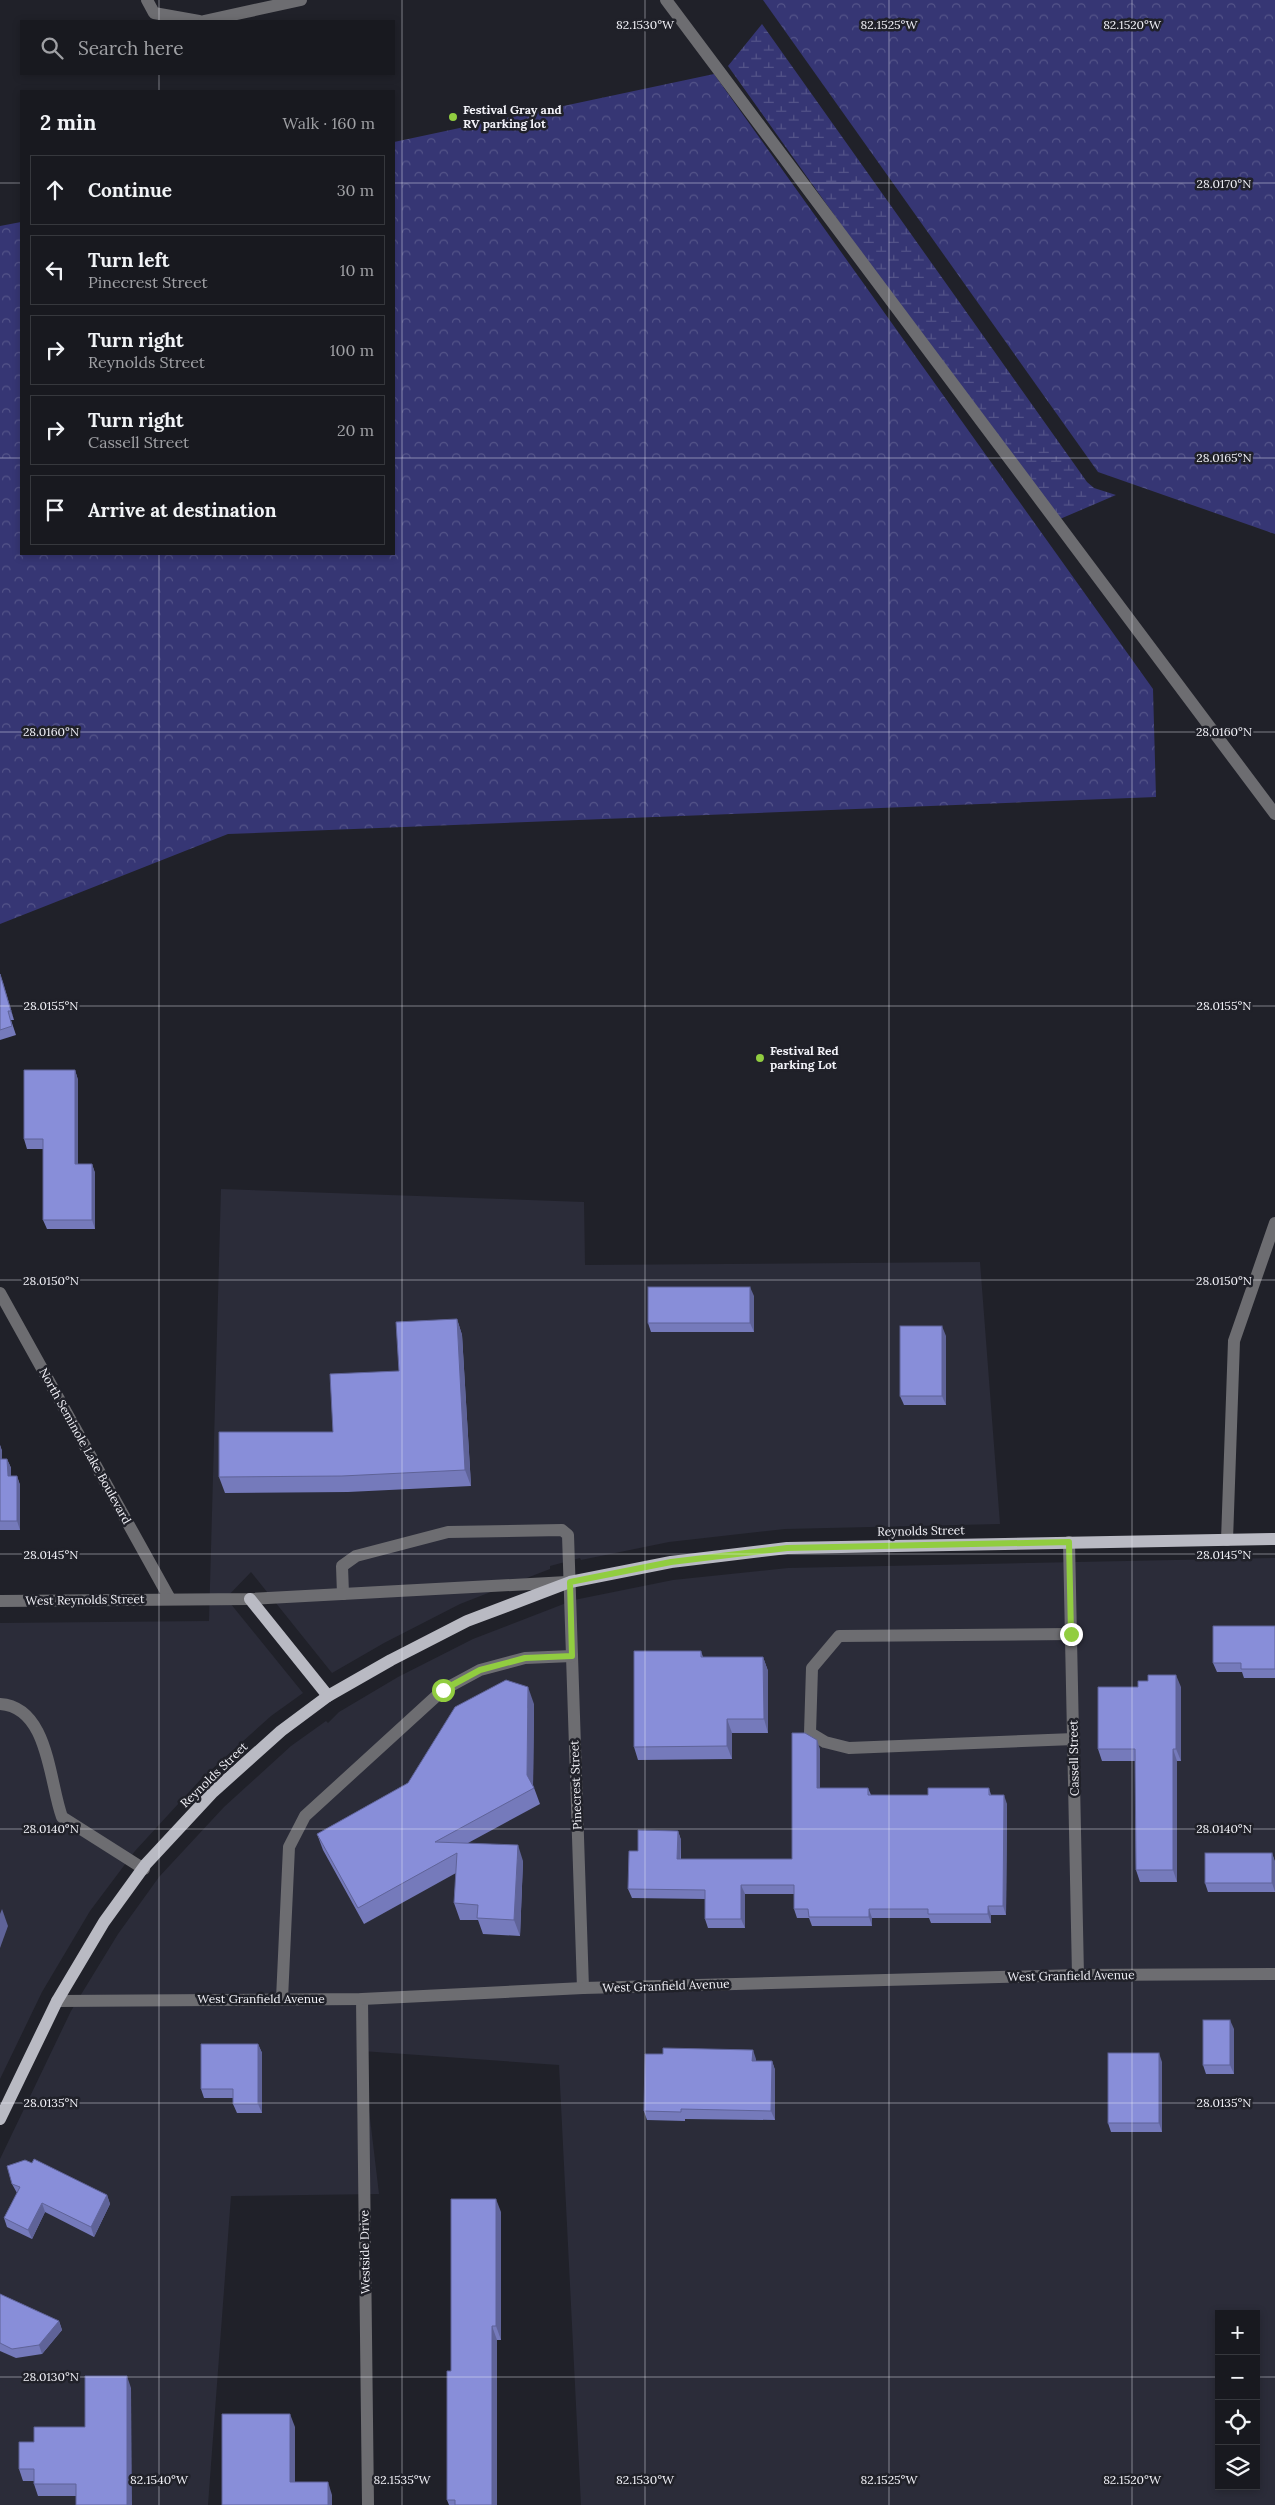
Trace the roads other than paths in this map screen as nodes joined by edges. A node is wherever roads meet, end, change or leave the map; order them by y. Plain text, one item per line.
1 (148, 0) edge
2 (301, 0) edge
3 (666, 0) edge
4 (193, 20) edge
5 (209, 20) edge
6 (1275, 814) edge
7 (1275, 1223) edge
8 (0, 1293) edge
9 (1275, 1539) edge
10 (1227, 1540) junction
11 (1069, 1542) junction
12 (570, 1582) junction
13 (343, 1594) junction
14 (170, 1599) junction
15 (250, 1599) junction
16 (0, 1601) edge
17 (1071, 1634) junction
18 (572, 1656) junction
19 (328, 1696) junction
20 (0, 1704) edge
21 (1074, 1739) junction
22 (144, 1869) junction
23 (1275, 1974) edge
24 (1078, 1975) junction
25 (582, 1988) junction
26 (282, 1999) junction
27 (362, 1999) junction
28 (57, 2001) junction
29 (0, 2119) edge
30 (368, 2505) edge

1 - 4 street
2 - 5 street
3 - 6 street
7 - 10 street
8 - 14 street, North Seminole Lake Boulevard
9 - 10 main road, Reynolds Street
10 - 11 main road, Reynolds Street
11 - 12 main road, Reynolds Street
11 - 17 street, Cassell Street
12 - 13 street, Reynolds Street
12 - 13 street, Pinecrest Street
12 - 18 street, Pinecrest Street
12 - 19 main road, Reynolds Street
13 - 15 street, Reynolds Street
14 - 15 street, Reynolds Street
14 - 16 street, West Reynolds Street
15 - 19 main road
17 - 21 street, Cassell Street
17 - 21 street
18 - 25 street, Pinecrest Street
18 - 26 street
19 - 22 main road, Reynolds Street
20 - 22 street
21 - 24 street, Cassell Street
22 - 28 main road, Reynolds Street
23 - 24 street, West Granfield Avenue
24 - 25 street, West Granfield Avenue
25 - 27 street, West Granfield Avenue
26 - 27 street, West Granfield Avenue
26 - 28 street, West Granfield Avenue
27 - 30 street, Westside Drive
28 - 29 main road, Reynolds Street

